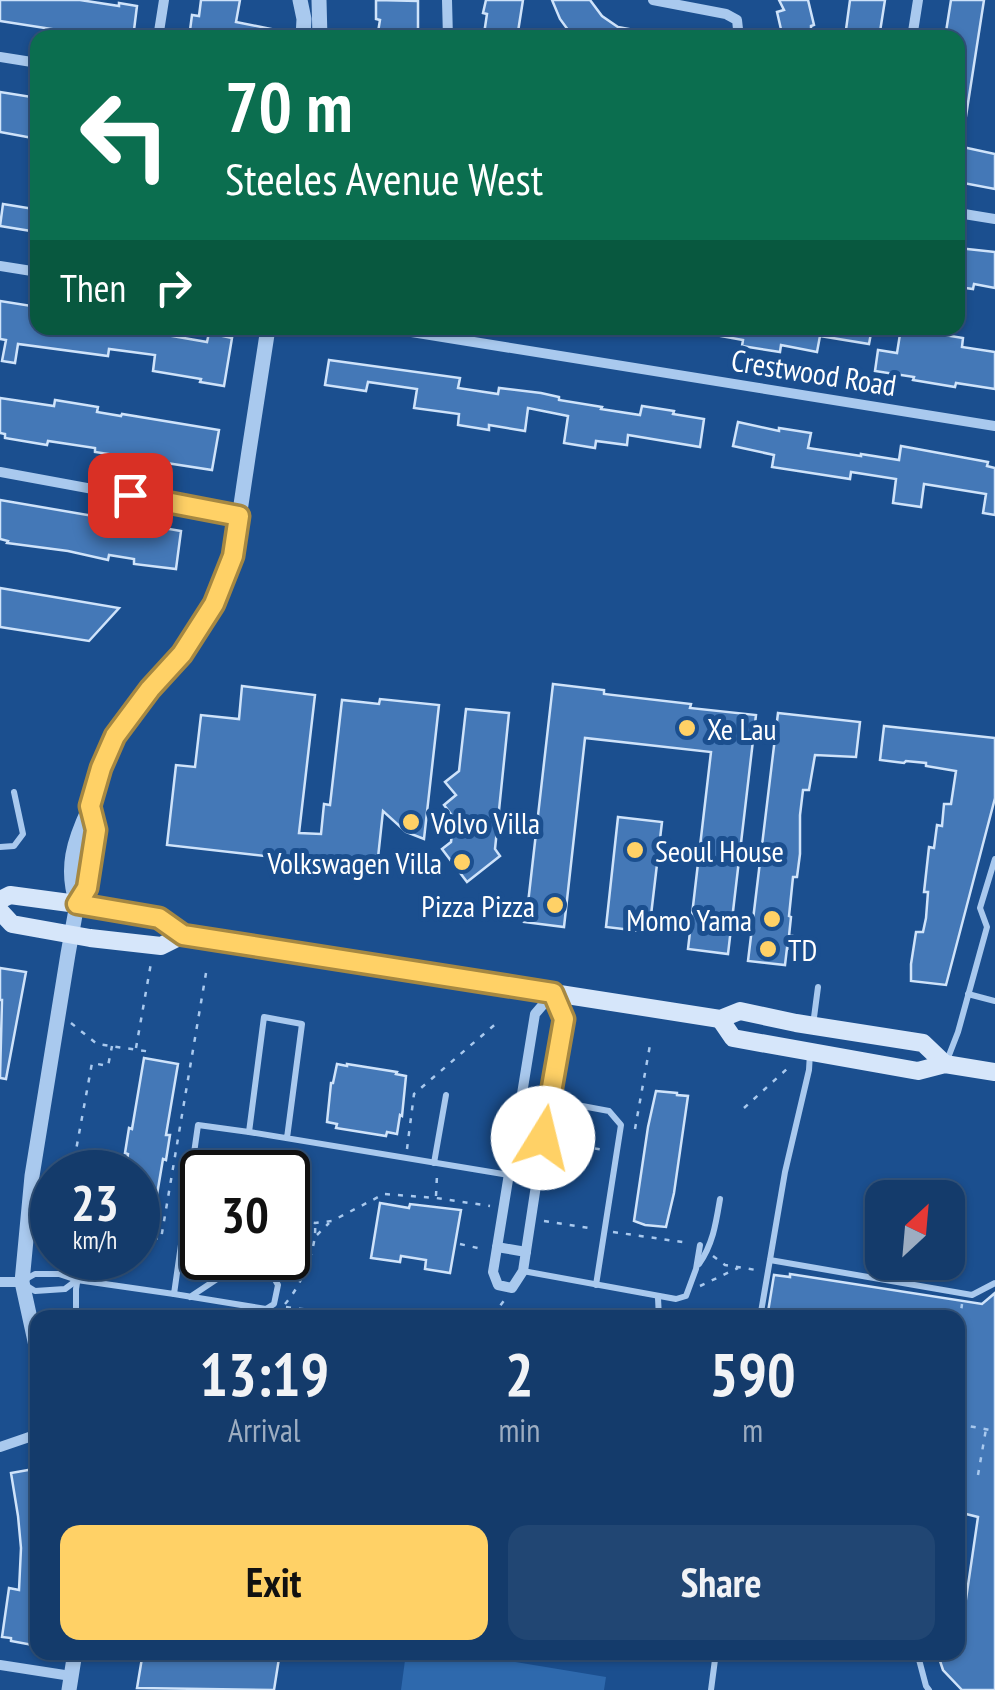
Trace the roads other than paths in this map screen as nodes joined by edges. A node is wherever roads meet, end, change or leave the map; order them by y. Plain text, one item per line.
1 (164, 0) edge
2 (300, 0) edge
3 (319, 0) edge
4 (447, 0) edge
5 (653, 0) edge
6 (918, 0) edge
7 (159, 30) edge
8 (303, 30) edge
9 (320, 30) edge
10 (448, 30) edge
11 (738, 30) edge
12 (913, 30) edge
13 (0, 57) edge
14 (30, 62) edge
15 (965, 215) edge
16 (995, 219) edge
17 (0, 266) edge
18 (30, 271) edge
19 (267, 335) edge
20 (430, 335) edge
21 (995, 426) edge
22 (0, 472) edge
23 (239, 516) junction
24 (14, 792) dead end
25 (0, 847) edge
26 (995, 859) edge
27 (0, 900) edge
28 (77, 904) junction
29 (0, 912) edge
30 (72, 935) junction
31 (183, 935) junction
32 (818, 987) dead end
33 (553, 993) junction
34 (968, 994) junction
35 (995, 1001) edge
36 (720, 1020) junction
37 (813, 1026) junction
38 (810, 1052) junction
39 (946, 1064) junction
40 (995, 1072) edge
41 (446, 1095) dead end
42 (549, 1100) junction
43 (250, 1132) junction
44 (287, 1138) junction
45 (436, 1163) junction
46 (509, 1175) junction
47 (720, 1199) dead end
48 (700, 1245) road end
49 (497, 1247) junction
50 (526, 1252) junction
51 (770, 1260) junction
52 (696, 1269) junction
53 (523, 1271) junction
54 (30, 1277) edge
55 (77, 1280) junction
56 (0, 1282) edge
57 (22, 1282) junction
58 (995, 1282) edge
59 (596, 1286) junction
60 (174, 1294) junction
61 (190, 1296) junction
62 (658, 1298) junction
63 (76, 1310) edge
64 (659, 1310) edge
65 (761, 1310) edge
66 (30, 1318) edge
67 (30, 1437) edge
68 (0, 1448) edge
69 (715, 1660) edge
70 (920, 1660) edge
71 (0, 1664) edge
72 (70, 1683) edge
73 (711, 1690) edge
74 (930, 1690) edge

1 - 7 street
2 - 8 street
3 - 9 street
4 - 10 street
5 - 11 street
6 - 12 street
13 - 14 street
15 - 16 street
17 - 18 street
19 - 23 street
20 - 21 street, Crestwood Road
22 - 23 street
23 - 28 street
24 - 25 lane
26 - 34 lane
27 - 28 main road
28 - 30 street
28 - 31 main road
29 - 30 main road
30 - 31 main road
30 - 57 street
31 - 33 main road
32 - 37 lane
33 - 36 main road
33 - 42 street
33 - 46 street
34 - 35 lane
34 - 39 lane
36 - 37 main road
36 - 38 main road
37 - 38 main road
37 - 39 main road
38 - 39 main road
38 - 51 lane
39 - 40 main road
41 - 45 lane
42 - 50 street
42 - 59 lane
43 - 44 lane
43 - 44 lane
43 - 60 lane
44 - 45 lane
45 - 46 lane
46 - 49 street
47 - 52 lane
48 - 52 lane
49 - 50 street
49 - 53 street
50 - 53 street
51 - 58 lane
51 - 65 lane
52 - 62 lane
53 - 59 lane
54 - 57 lane
55 - 57 lane
55 - 60 lane
55 - 63 lane
56 - 57 street
57 - 66 street
59 - 62 lane
60 - 61 lane
61 - 61 lane
62 - 64 lane
67 - 68 street
69 - 73 lane
70 - 74 lane
71 - 72 street

